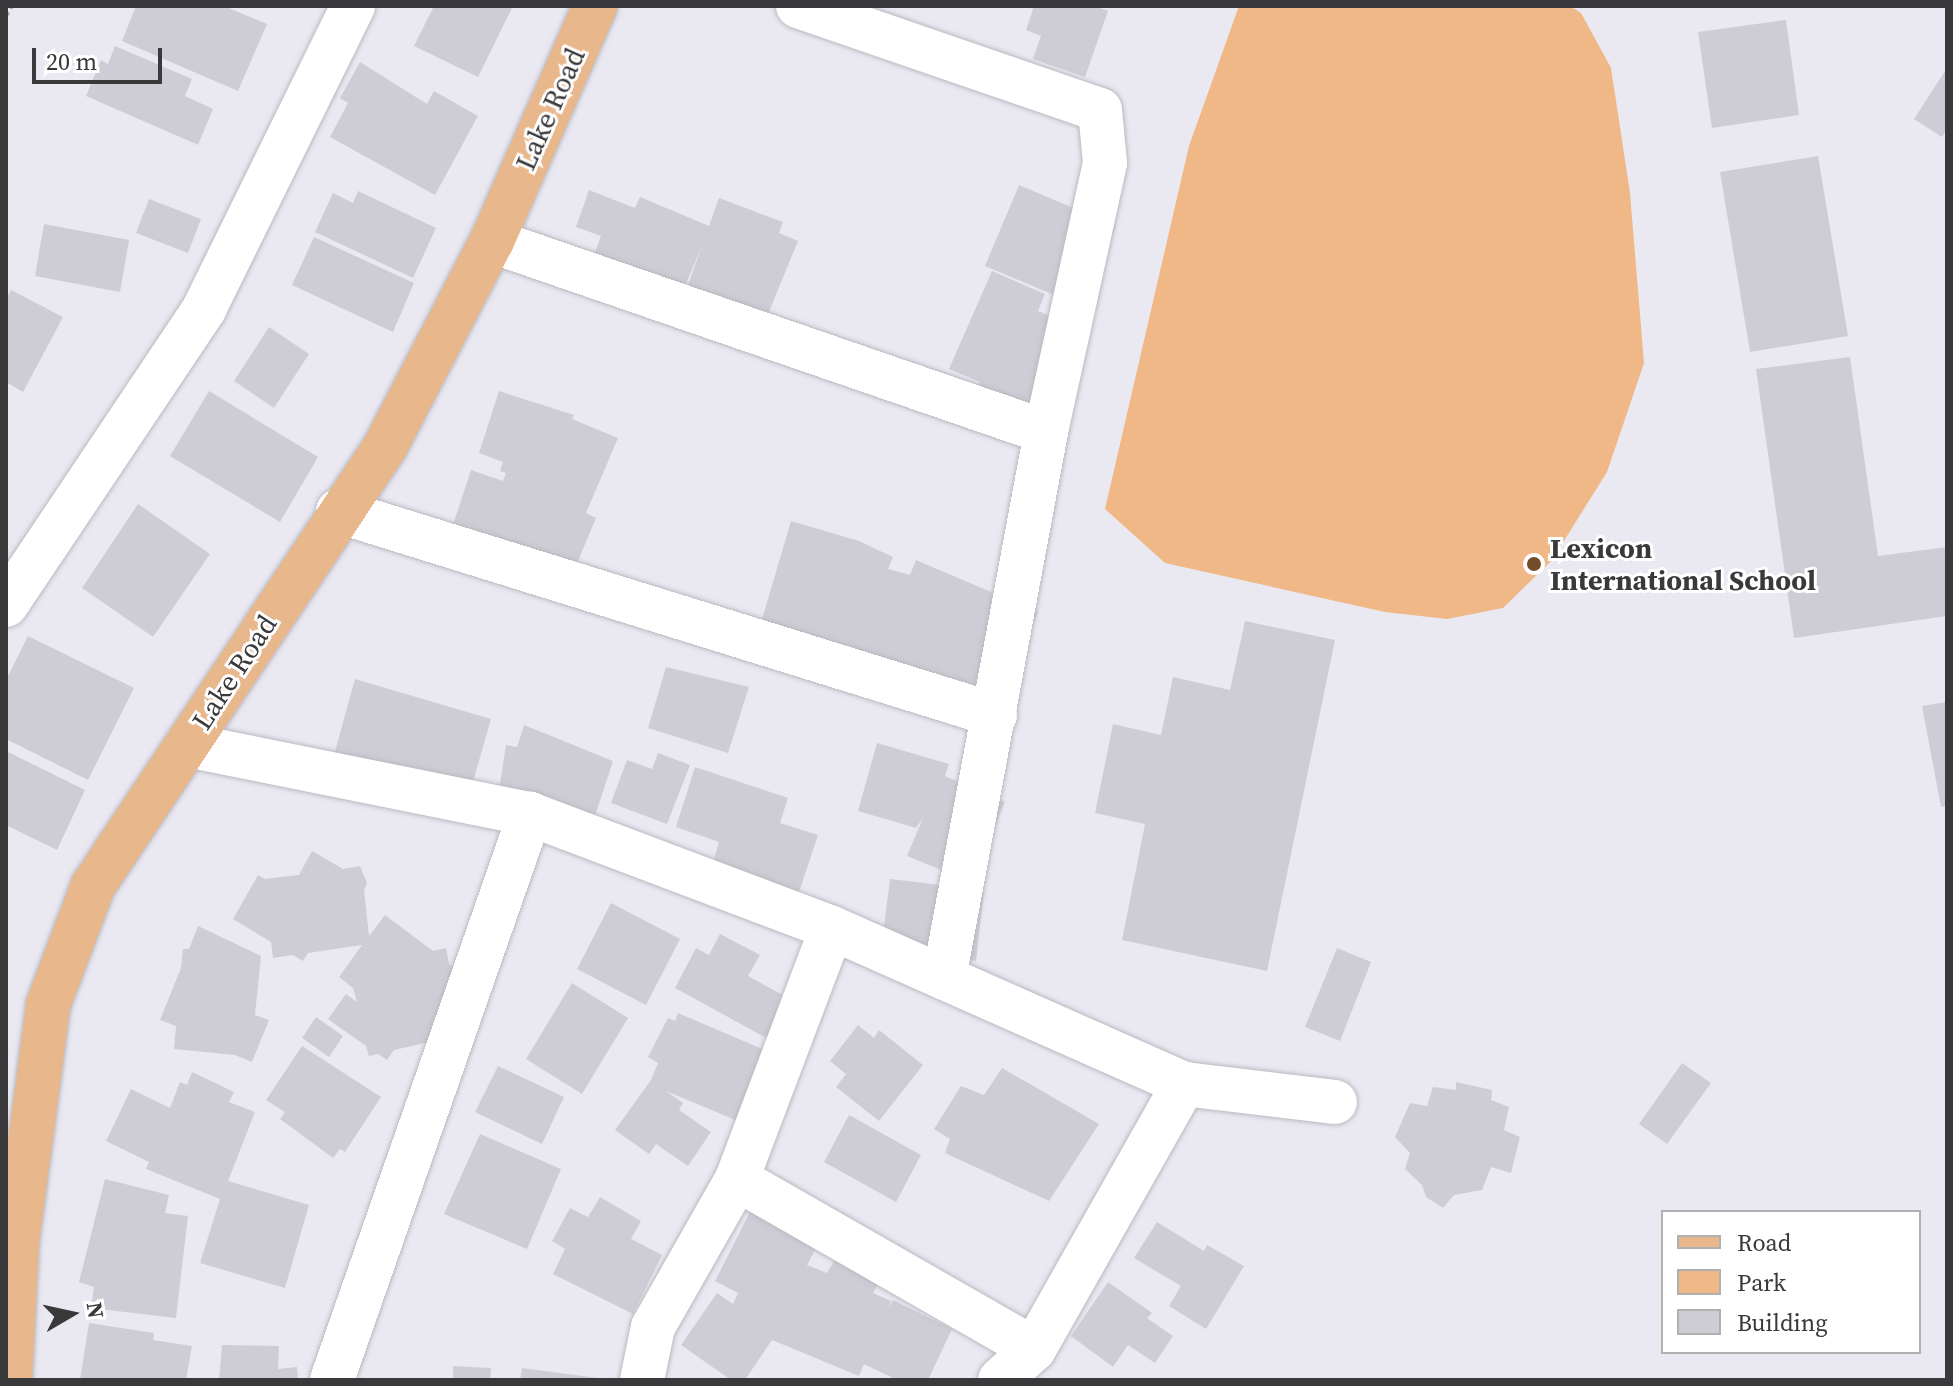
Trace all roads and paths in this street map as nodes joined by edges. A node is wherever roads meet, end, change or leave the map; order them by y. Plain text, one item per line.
1 (11, 6) edge
2 (353, 6) edge
3 (595, 6) edge
4 (798, 6) edge
5 (6, 15) edge
6 (492, 241) junction
7 (1046, 432) junction
8 (338, 511) junction
9 (6, 605) edge
10 (995, 715) junction
11 (187, 745) junction
12 (530, 814) junction
13 (832, 928) junction
14 (944, 978) junction
15 (1184, 1084) junction
16 (1335, 1102) dead end
17 (737, 1179) junction
18 (12, 1240) edge
19 (1034, 1349) junction
20 (10, 1380) edge
21 (332, 1380) edge
22 (642, 1380) edge
23 (1000, 1380) edge

1 - 5 path
2 - 9 street
3 - 6 main road, Lake Road
4 - 7 street
6 - 7 street
6 - 8 main road, Lake Road
7 - 10 street
8 - 10 street
8 - 11 main road, Lake Road
10 - 14 street
11 - 12 street
11 - 18 main road, Lake Road
12 - 13 street
12 - 21 street
13 - 14 street
13 - 17 street
14 - 15 street
15 - 16 street
15 - 19 street
17 - 19 street
17 - 22 street
18 - 20 main road, Lake Road
19 - 23 street

